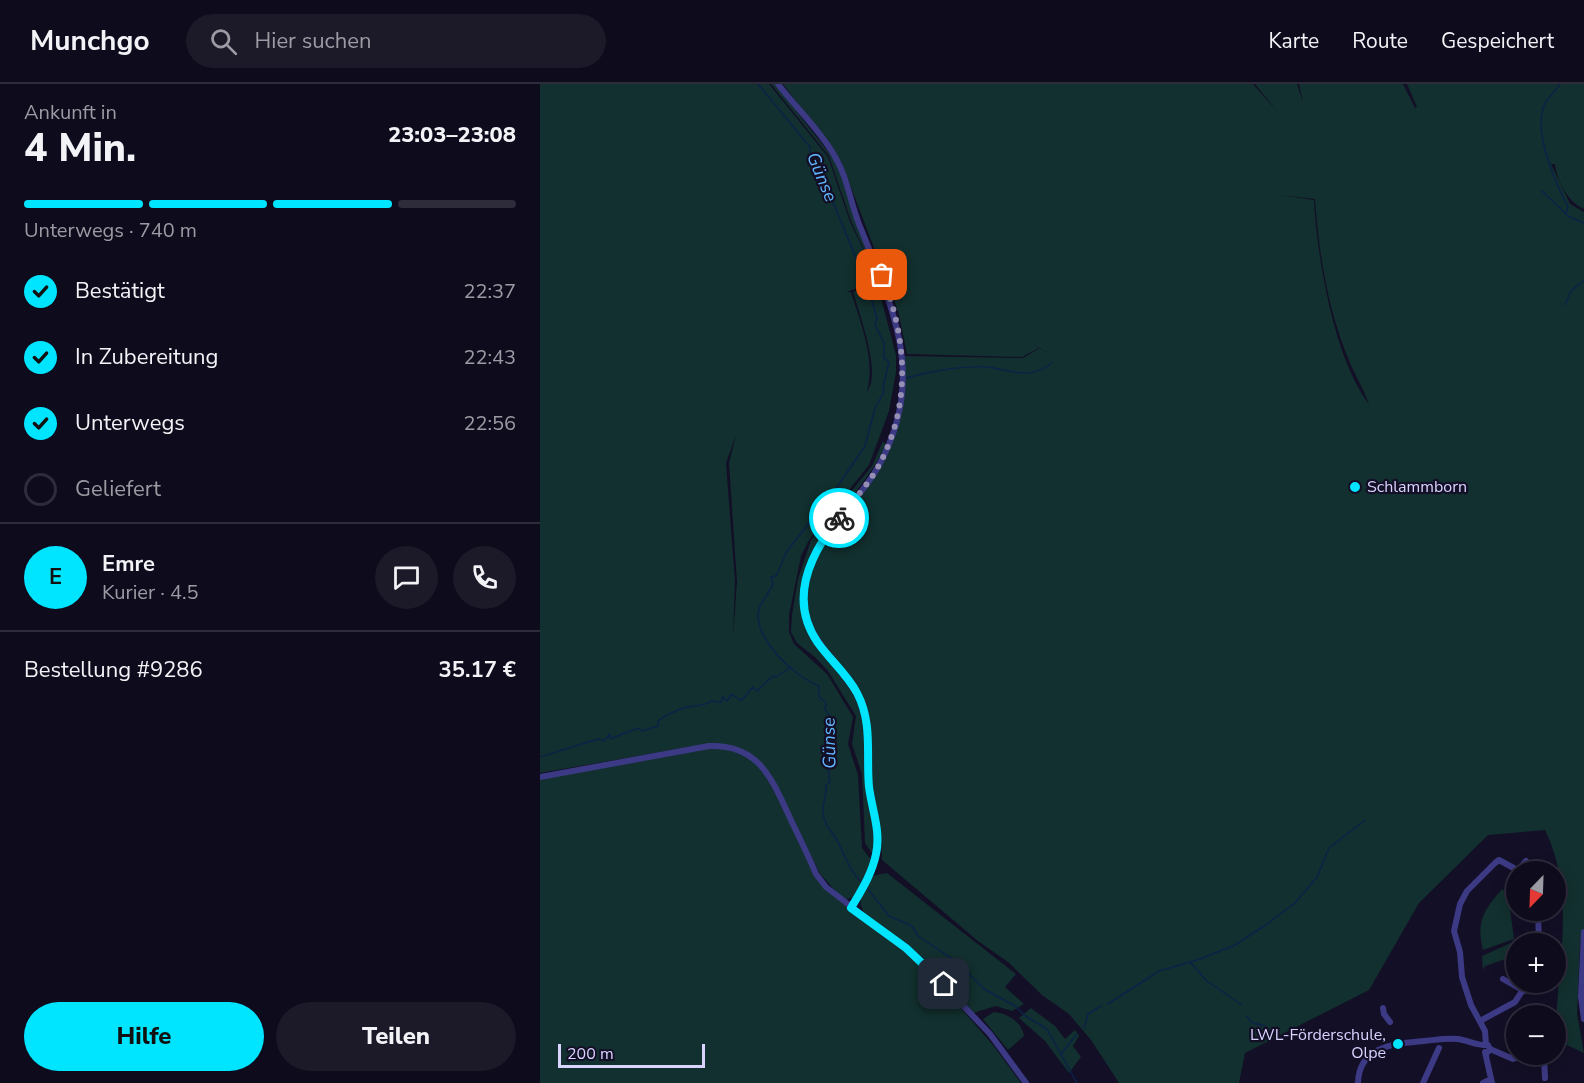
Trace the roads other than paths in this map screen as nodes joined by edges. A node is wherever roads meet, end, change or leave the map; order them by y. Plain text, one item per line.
1 (777, 84) edge
2 (540, 777) edge
3 (1506, 863) edge
4 (851, 908) junction
5 (1584, 932) edge
6 (1503, 979) dead end
7 (1506, 981) edge
8 (1522, 993) edge
9 (1383, 1008) dead end
10 (1584, 1019) edge
11 (1480, 1021) junction
12 (1390, 1022) dead end
13 (1439, 1048) dead end
14 (1486, 1048) junction
15 (1506, 1056) edge
16 (1544, 1065) edge
17 (1545, 1078) dead end
18 (1487, 1082) edge
19 (1026, 1083) edge
20 (1358, 1083) edge
21 (1424, 1083) edge

1 - 4 street
2 - 4 street
3 - 11 street
4 - 19 street
5 - 10 street
6 - 7 street
8 - 11 street
9 - 12 street
11 - 14 street
13 - 21 street
14 - 15 street
14 - 18 street
14 - 20 street
16 - 17 street

